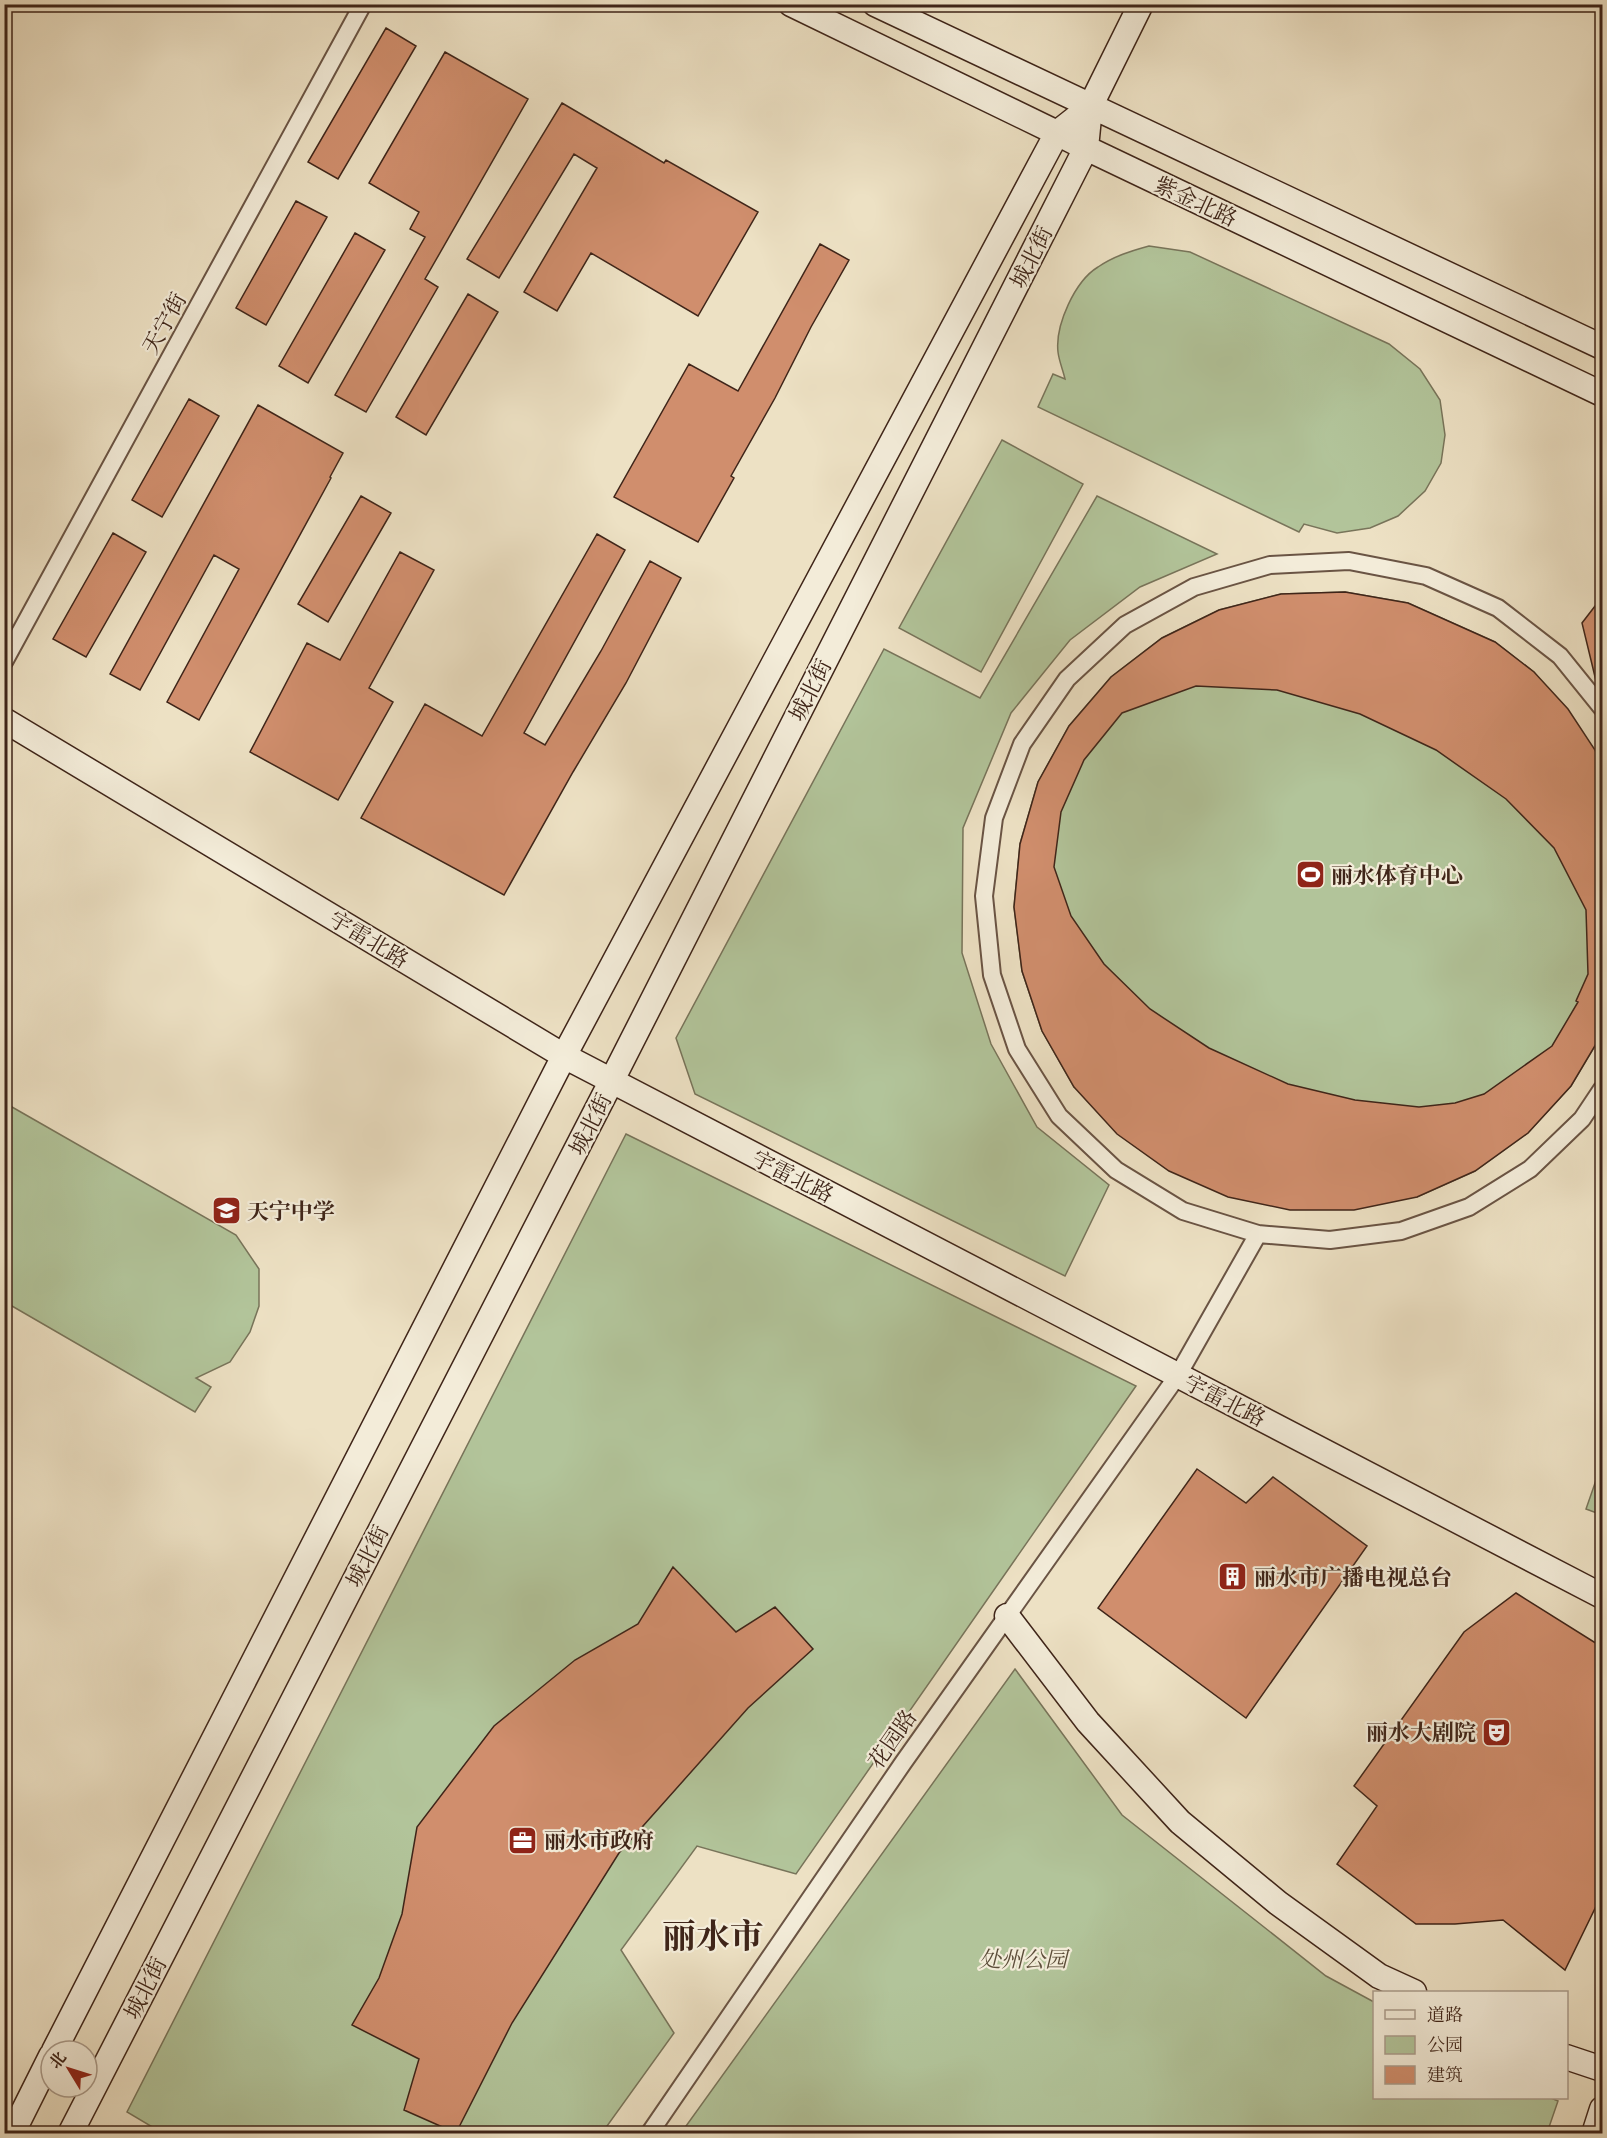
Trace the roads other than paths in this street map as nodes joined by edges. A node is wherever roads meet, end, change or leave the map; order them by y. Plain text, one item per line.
1 (363, 4) edge
2 (791, 4) edge
3 (875, 4) edge
4 (1141, 4) edge
5 (1090, 107) junction
6 (1057, 133) junction
7 (1086, 148) junction
8 (1602, 347) edge
9 (1602, 393) edge
10 (4, 662) edge
11 (1602, 708) edge
12 (4, 720) edge
13 (564, 1056) junction
14 (611, 1082) junction
15 (1602, 1089) edge
16 (1258, 1234) junction
17 (1178, 1376) junction
18 (1602, 1596) edge
19 (1007, 1616) junction
20 (1412, 1991) edge
21 (60, 2039) edge
22 (1568, 2058) edge
23 (1602, 2069) edge
24 (39, 2080) edge
25 (1602, 2109) edge
26 (12, 2133) edge
27 (70, 2133) edge
28 (649, 2133) edge
29 (1594, 2133) edge

1 - 10 street, 天宁街
2 - 6 main road, 紫金北路
3 - 5 main road, 紫金北路
4 - 5 main road, 城北街
5 - 6 main road, 城北街
5 - 7 main road, 城北街
5 - 8 main road, 紫金北路
6 - 7 main road, 紫金北路
6 - 13 main road, 城北街
7 - 9 main road, 紫金北路
7 - 14 main road, 城北街
11 - 16 street
12 - 13 main road, 宇雷北路
13 - 14 main road, 宇雷北路
13 - 21 main road, 城北街
14 - 17 main road, 宇雷北路
14 - 27 main road, 城北街
15 - 16 street
16 - 17 street, 花园路
17 - 18 main road, 宇雷北路
17 - 19 street, 花园路
19 - 20 main road
19 - 28 street, 花园路
22 - 23 main road
24 - 26 main road
25 - 29 main road

